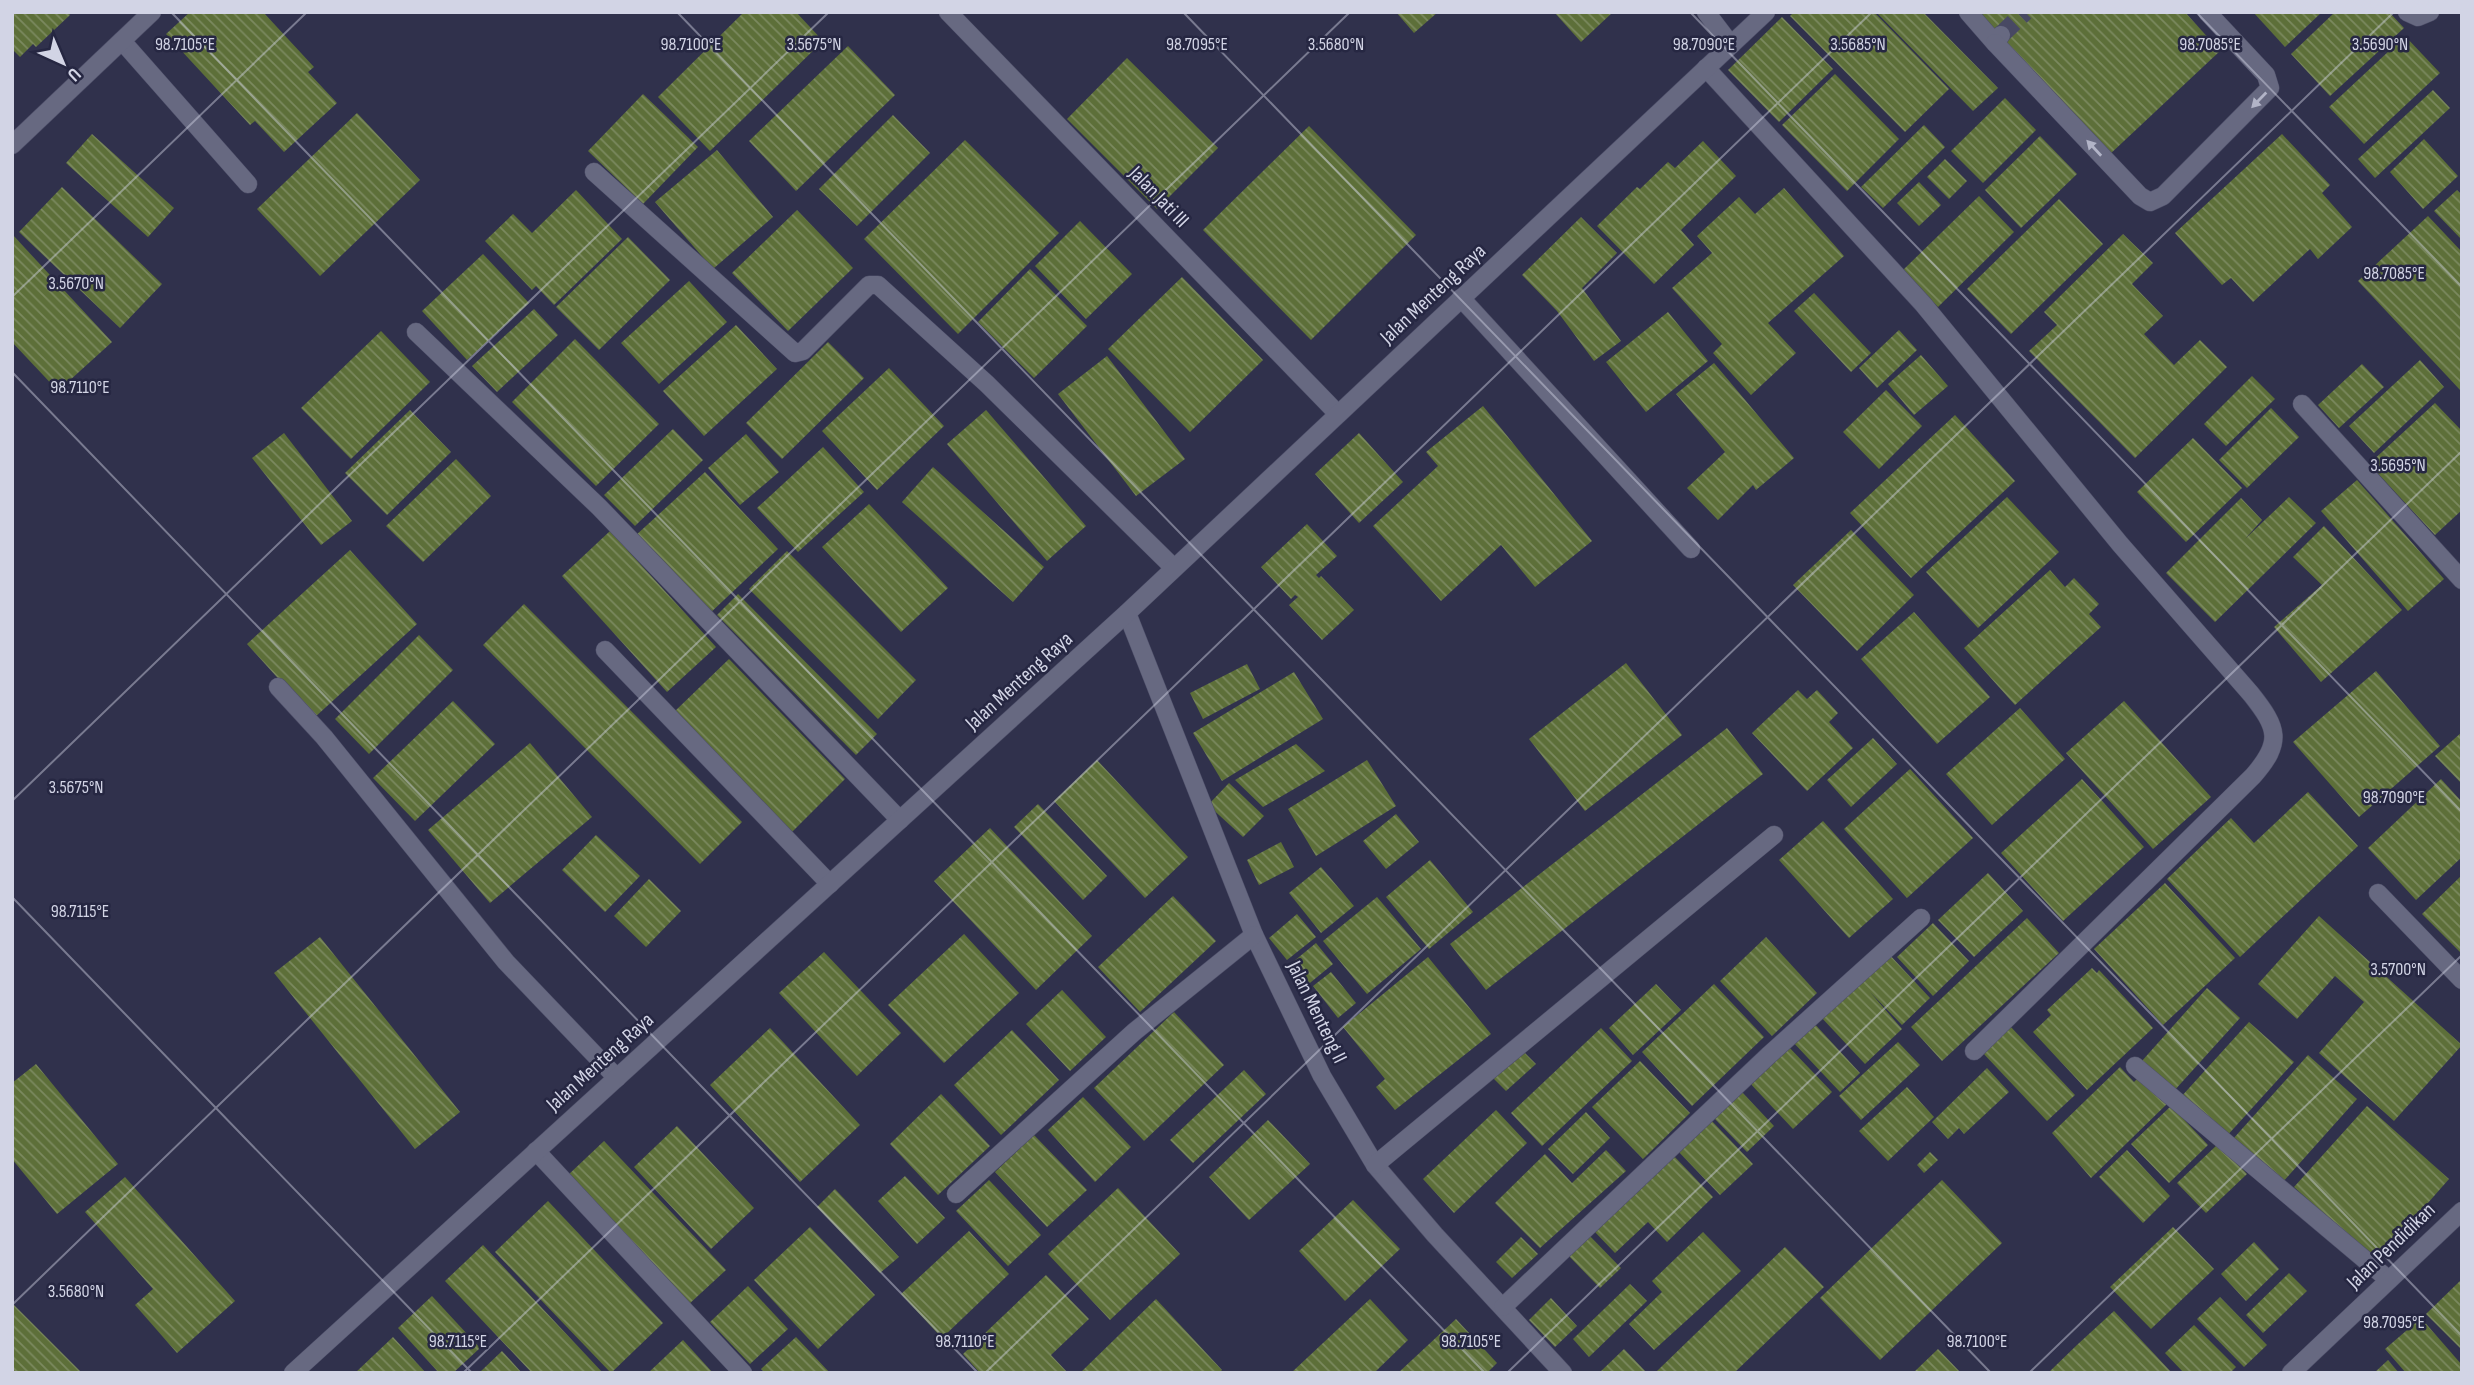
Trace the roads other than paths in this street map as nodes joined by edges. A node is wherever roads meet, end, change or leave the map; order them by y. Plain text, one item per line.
1 (152, 12) edge
2 (947, 12) edge
3 (1706, 12) edge
4 (1766, 12) edge
5 (1968, 12) edge
6 (2207, 12) edge
7 (2407, 12) edge
8 (2430, 12) edge
9 (122, 41) junction
10 (1731, 45) junction
11 (1706, 68) junction
12 (12, 145) edge
13 (594, 172) dead end
14 (248, 184) dead end
15 (1461, 298) junction
16 (416, 332) dead end
17 (2302, 404) dead end
18 (1338, 414) junction
19 (1691, 549) dead end
20 (1174, 568) junction
21 (2462, 580) edge
22 (1127, 613) junction
23 (605, 649) dead end
24 (278, 687) dead end
25 (900, 820) junction
26 (1774, 835) dead end
27 (830, 884) junction
28 (2378, 892) dead end
29 (1922, 918) dead end
30 (1254, 935) junction
31 (2462, 979) edge
32 (1974, 1051) dead end
33 (2135, 1066) dead end
34 (617, 1078) junction
35 (536, 1150) junction
36 (1375, 1165) junction
37 (957, 1194) dead end
38 (2462, 1211) edge
39 (2389, 1280) junction
40 (1503, 1307) junction
41 (293, 1373) edge
42 (743, 1373) edge
43 (1563, 1373) edge
44 (2291, 1373) edge

1 - 9 street
2 - 18 street, Jalan Jati III
3 - 10 street
4 - 10 street, Jalan Menteng Raya
6 -> 5 street
7 - 8 street
9 - 12 street
9 - 14 street
10 - 11 street, Jalan Menteng Raya
11 - 15 street, Jalan Menteng Raya
11 - 32 street
13 - 20 street
15 - 18 street, Jalan Menteng Raya
15 - 19 street
16 - 25 street
17 - 21 street
18 - 20 street, Jalan Menteng Raya
20 - 22 street, Jalan Menteng Raya
22 - 25 street, Jalan Menteng Raya
22 - 30 street, Jalan Menteng II
23 - 27 street
24 - 34 street
25 - 27 street, Jalan Menteng Raya
26 - 36 street
27 - 34 street, Jalan Menteng Raya
28 - 31 street
29 - 40 street
30 - 36 street, Jalan Menteng II
30 - 37 street
33 - 39 street
34 - 35 street, Jalan Menteng Raya
35 - 41 street, Jalan Menteng Raya
35 - 42 street
36 - 40 street, Jalan Menteng II
38 - 39 street, Jalan Pendidikan
39 - 44 street, Jalan Pendidikan
40 - 43 street, Jalan Menteng II

